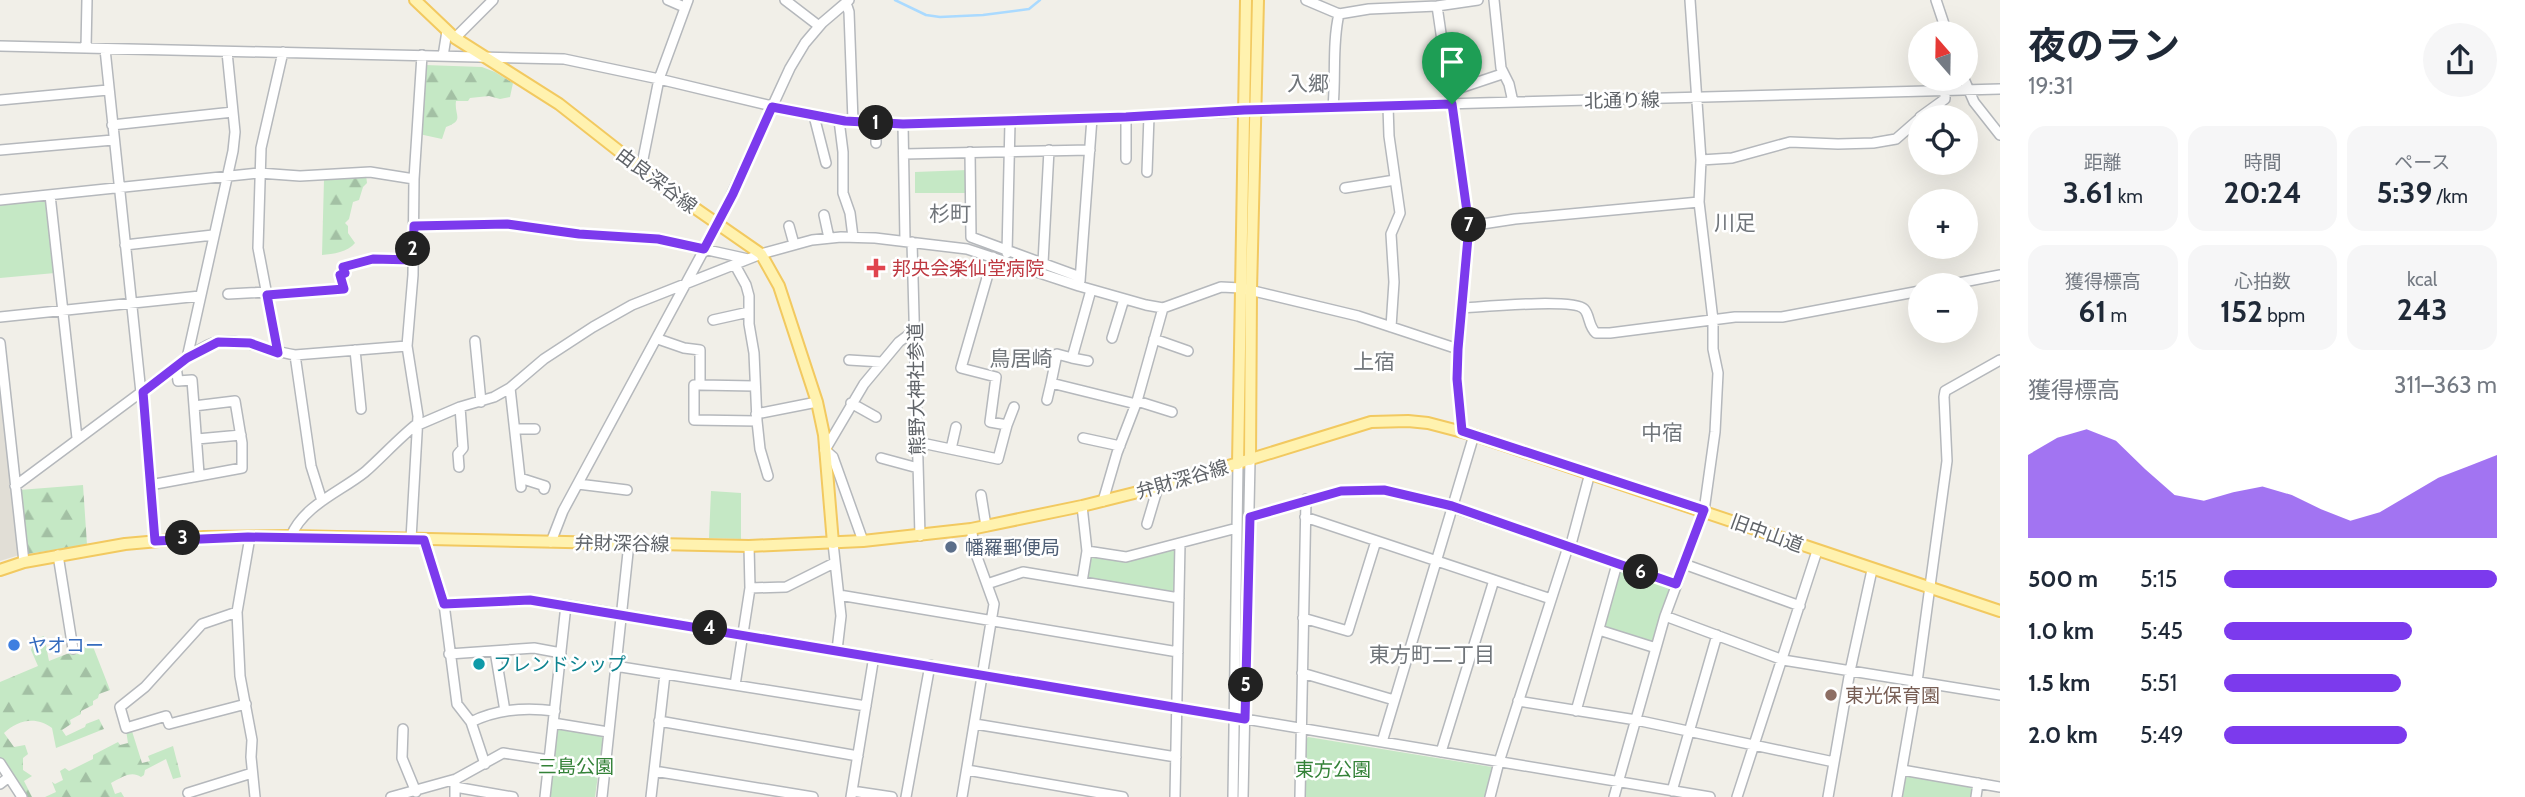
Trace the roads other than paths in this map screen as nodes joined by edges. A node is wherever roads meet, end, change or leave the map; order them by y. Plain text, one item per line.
1 (87, 0) edge
2 (415, 0) edge
3 (493, 0) edge
4 (668, 0) edge
5 (785, 0) edge
6 (1245, 0) edge
7 (1258, 0) edge
8 (1306, 0) edge
9 (1478, 0) edge
10 (1494, 0) edge
11 (1690, 0) edge
12 (1936, 0) edge
13 (844, 2) edge
14 (686, 4) edge
15 (1437, 6) junction
16 (1339, 14) junction
17 (1943, 21) edge
18 (819, 26) junction
19 (451, 34) junction
20 (0, 46) edge
21 (86, 48) junction
22 (105, 49) junction
23 (227, 52) junction
24 (283, 52) junction
25 (422, 55) junction
26 (443, 56) junction
27 (483, 57) junction
28 (1503, 74) junction
29 (659, 79) junction
30 (2000, 89) edge
31 (108, 90) junction
32 (1978, 90) edge
33 (1451, 91) junction
34 (1945, 91) joint
35 (1968, 91) edge
36 (1698, 98) junction
37 (0, 100) edge
38 (1513, 102) junction
39 (1452, 104) junction
40 (1937, 105) edge
41 (1388, 106) junction
42 (772, 107) junction
43 (1333, 107) junction
44 (1250, 110) junction
45 (233, 113) junction
46 (814, 116) junction
47 (1149, 116) junction
48 (1126, 117) junction
49 (1092, 118) junction
50 (839, 120) junction
51 (853, 121) junction
52 (1010, 122) junction
53 (876, 123) junction
54 (903, 124) junction
55 (112, 125) junction
56 (1908, 128) edge
57 (2000, 135) edge
58 (113, 140) junction
59 (876, 143) dead end
60 (0, 150) edge
61 (1011, 150) junction
62 (1049, 150) junction
63 (1090, 150) junction
64 (970, 152) junction
65 (904, 153) junction
66 (1126, 159) dead end
67 (1701, 160) junction
68 (826, 163) dead end
69 (641, 169) junction
70 (1147, 172) dead end
71 (259, 173) junction
72 (229, 176) junction
73 (414, 179) junction
74 (1395, 180) junction
75 (119, 186) junction
76 (1345, 188) dead end
77 (50, 195) junction
78 (0, 200) edge
79 (1699, 202) junction
80 (824, 215) dead end
81 (718, 224) junction
82 (414, 226) junction
83 (789, 226) dead end
84 (1469, 226) junction
85 (214, 235) junction
86 (853, 237) junction
87 (829, 238) junction
88 (909, 241) junction
89 (794, 244) junction
90 (125, 245) junction
91 (704, 249) junction
92 (1008, 250) junction
93 (761, 254) junction
94 (993, 257) junction
95 (749, 259) junction
96 (413, 260) junction
97 (1007, 261) junction
98 (1043, 263) junction
99 (735, 265) junction
100 (2000, 275) edge
101 (1978, 279) edge
102 (1080, 282) junction
103 (686, 284) junction
104 (1246, 289) junction
105 (1091, 290) junction
106 (266, 293) junction
107 (1908, 293) edge
108 (228, 294) dead end
109 (200, 296) junction
110 (1124, 299) junction
111 (131, 303) junction
112 (1163, 308) junction
113 (1463, 308) junction
114 (63, 310) junction
115 (749, 313) junction
116 (0, 317) edge
117 (713, 320) dead end
118 (1713, 320) junction
119 (1391, 327) junction
120 (915, 330) junction
121 (658, 338) junction
122 (1112, 338) dead end
123 (1154, 339) junction
124 (475, 341) dead end
125 (0, 342) edge
126 (407, 346) junction
127 (1458, 349) junction
128 (355, 350) junction
129 (1188, 351) dead end
130 (278, 353) junction
131 (295, 355) junction
132 (187, 358) junction
133 (1072, 358) junction
134 (849, 360) dead end
135 (2000, 360) edge
136 (1088, 361) dead end
137 (881, 362) junction
138 (176, 366) junction
139 (2, 371) edge
140 (1051, 383) junction
141 (700, 385) junction
142 (754, 386) junction
143 (510, 388) junction
144 (142, 393) junction
145 (1047, 400) dead end
146 (481, 402) junction
147 (817, 402) junction
148 (851, 403) junction
149 (1136, 403) junction
150 (194, 406) junction
151 (460, 407) junction
152 (1014, 407) dead end
153 (360, 409) dead end
154 (1172, 412) dead end
155 (876, 417) dead end
156 (757, 418) junction
157 (418, 424) junction
158 (1007, 425) junction
159 (956, 427) dead end
160 (514, 429) junction
161 (535, 429) dead end
162 (1462, 431) junction
163 (241, 435) junction
164 (1474, 435) junction
165 (77, 438) junction
166 (1083, 438) dead end
167 (197, 439) junction
168 (917, 442) junction
169 (1120, 446) junction
170 (951, 449) junction
171 (825, 450) junction
172 (881, 458) dead end
173 (1250, 460) junction
174 (1238, 464) junction
175 (459, 467) dead end
176 (918, 468) junction
177 (1590, 473) junction
178 (199, 474) junction
179 (768, 476) dead end
180 (578, 484) junction
181 (150, 485) junction
182 (15, 486) junction
183 (1158, 487) junction
184 (544, 489) dead end
185 (627, 490) dead end
186 (981, 495) dead end
187 (1306, 499) junction
188 (322, 501) junction
189 (1103, 501) junction
190 (1082, 506) junction
191 (1452, 506) junction
192 (1704, 510) junction
193 (1250, 517) junction
194 (1306, 517) junction
195 (1147, 524) dead end
196 (986, 526) junction
197 (1237, 528) junction
198 (971, 529) junction
199 (920, 536) junction
200 (250, 537) junction
201 (291, 537) junction
202 (411, 539) junction
203 (424, 540) junction
204 (155, 541) junction
205 (863, 541) junction
206 (1376, 541) junction
207 (551, 542) junction
208 (629, 543) junction
209 (833, 543) junction
210 (1180, 543) junction
211 (749, 546) junction
212 (1569, 548) junction
213 (1087, 551) junction
214 (1817, 551) junction
215 (58, 555) junction
216 (1436, 561) junction
217 (24, 562) junction
218 (834, 563) junction
219 (1617, 564) junction
220 (1684, 564) junction
221 (0, 570) edge
222 (1872, 570) junction
223 (1494, 580) junction
224 (1082, 582) junction
225 (987, 584) junction
226 (1676, 584) junction
227 (750, 588) junction
228 (1930, 589) junction
229 (839, 595) junction
230 (1179, 598) junction
231 (1551, 599) junction
232 (444, 604) junction
233 (566, 605) junction
234 (1800, 606) junction
235 (2000, 611) edge
236 (237, 612) junction
237 (621, 614) junction
238 (1665, 616) junction
239 (1303, 618) junction
240 (992, 621) junction
241 (1599, 630) junction
242 (744, 634) junction
243 (1717, 635) junction
244 (1656, 648) junction
245 (73, 649) dead end
246 (837, 650) junction
247 (495, 651) junction
248 (1178, 652) junction
249 (561, 653) junction
250 (449, 654) junction
251 (874, 656) junction
252 (1783, 660) junction
253 (930, 665) junction
254 (615, 666) junction
255 (1850, 671) junction
256 (1302, 673) junction
257 (665, 674) junction
258 (983, 674) junction
259 (1917, 682) junction
260 (735, 685) junction
261 (2000, 695) edge
262 (1394, 700) junction
263 (1518, 701) junction
264 (246, 704) junction
265 (866, 706) junction
266 (1176, 707) junction
267 (1576, 710) junction
268 (505, 711) junction
269 (555, 711) junction
270 (1233, 716) junction
271 (1245, 719) junction
272 (1636, 720) junction
273 (471, 722) junction
274 (659, 722) junction
275 (553, 723) junction
276 (975, 724) junction
277 (403, 729) dead end
278 (1302, 729) junction
279 (608, 732) junction
280 (1688, 732) junction
281 (1382, 742) junction
282 (1754, 747) junction
283 (1440, 752) junction
284 (858, 756) junction
285 (1176, 757) junction
286 (549, 760) junction
287 (1499, 762) junction
288 (1834, 762) junction
289 (0, 763) edge
290 (485, 764) junction
291 (967, 770) junction
292 (1902, 770) junction
293 (654, 771) junction
294 (252, 773) junction
295 (9, 777) junction
296 (1618, 782) junction
297 (1978, 783) junction
298 (0, 784) edge
299 (2000, 787) edge
300 (455, 788) edge
301 (1671, 791) junction
302 (415, 792) junction
303 (188, 793) dead end
304 (851, 794) edge
305 (22, 797) edge
306 (255, 797) edge
307 (391, 797) edge
308 (513, 797) edge
309 (545, 797) edge
310 (602, 797) edge
311 (651, 797) edge
312 (813, 797) edge
313 (892, 797) edge
314 (905, 797) edge
315 (962, 797) edge
316 (1124, 797) edge
317 (1175, 797) edge
318 (1233, 797) edge
319 (1243, 797) edge
320 (1300, 797) edge
321 (1490, 797) edge
322 (1614, 797) edge
323 (1710, 797) edge
324 (1737, 797) edge
325 (1828, 797) edge
326 (1897, 797) edge
327 (1976, 797) edge

1 - 21 street
2 - 19 main road, 由良深谷線
3 - 19 street
4 - 14 street
5 - 18 street
6 - 44 main road, 弁財深谷線
7 - 44 main road, 弁財深谷線
8 - 16 street
9 - 15 street
10 - 28 street
11 - 36 street
12 - 17 street
13 - 18 street
13 - 51 street
14 - 29 street
15 - 16 street
15 - 33 street
16 - 43 street
18 - 42 street
19 - 26 street
19 - 27 main road, 由良深谷線
20 - 21 street, 北通り線
21 - 22 street, 北通り線
22 - 23 street, 北通り線
22 - 31 street
23 - 24 street, 北通り線
23 - 45 street
24 - 25 street, 北通り線
24 - 71 street
25 - 26 street, 北通り線
25 - 73 street
26 - 27 street, 北通り線
27 - 29 street, 北通り線
27 - 69 main road, 由良深谷線
28 - 33 street
28 - 38 street
29 - 42 street, 北通り線
29 - 69 street
30 - 32 street, 北通り線
31 - 37 street
31 - 55 street
33 - 39 street
34 - 36 street, 北通り線
34 - 40 street
35 - 57 street
36 - 38 street, 北通り線
36 - 67 street
38 - 39 street, 北通り線
39 - 41 street, 北通り線
39 - 84 street
41 - 43 street, 北通り線
41 - 74 street
42 - 46 street, 北通り線
42 - 81 street
43 - 44 street, 北通り線
44 - 47 street, 北通り線
44 - 104 main road, 弁財深谷線
45 - 55 street
45 - 72 street
46 - 50 street, 北通り線
46 - 68 street
47 - 48 street, 北通り線
47 - 70 street
48 - 49 street, 北通り線
48 - 66 street
49 - 52 street, 北通り線
49 - 63 street
50 - 51 street, 北通り線
50 - 86 street
51 - 53 street, 北通り線
52 - 54 street, 北通り線
52 - 61 street
53 - 54 street, 北通り線
53 - 59 street
54 - 65 street, 熊野大神社参道
55 - 58 street
56 - 67 street
58 - 60 street
58 - 75 street
61 - 62 street
61 - 64 street
61 - 92 street
62 - 63 street
62 - 98 street
63 - 102 street
64 - 65 street
64 - 92 street
65 - 88 street, 熊野大神社参道
67 - 79 street
69 - 81 main road, 由良深谷線
71 - 72 street
71 - 73 street
71 - 106 street
72 - 75 street
72 - 85 street
73 - 82 street
74 - 76 street
74 - 119 street
75 - 77 street
75 - 90 street
77 - 78 street
77 - 114 street
79 - 84 street
79 - 118 street
80 - 87 street
81 - 91 street
81 - 93 main road, 由良深谷線
82 - 91 street
82 - 96 street
83 - 89 street
84 - 113 street
85 - 90 street
85 - 109 street
86 - 87 street
86 - 88 street
87 - 89 street
88 - 94 street
88 - 120 street, 熊野大神社参道
89 - 93 street
90 - 111 street
91 - 95 street
91 - 103 street
92 - 97 street
92 - 98 street
93 - 95 street
93 - 147 main road, 由良深谷線
94 - 97 street
94 - 158 street
95 - 99 street
96 - 106 street
96 - 126 street
97 - 102 street
98 - 102 street
99 - 103 street
99 - 115 street
100 - 101 street
102 - 105 street
103 - 121 street
103 - 143 street
104 - 112 street
104 - 119 street
104 - 173 main road, 弁財深谷線
104 - 174 main road, 弁財深谷線
105 - 110 street
105 - 133 street
106 - 108 street
106 - 130 street
107 - 118 street
109 - 111 street
109 - 132 street
110 - 112 street
110 - 122 street
111 - 114 street
111 - 144 street
112 - 123 street
113 - 118 street
113 - 127 street
114 - 116 street
114 - 165 street
115 - 117 street
115 - 142 street
118 - 192 street
119 - 127 street
120 - 137 street
120 - 168 street, 熊野大神社参道
121 - 141 street
121 - 180 street
123 - 129 street
123 - 149 street
124 - 146 street
125 - 139 street
126 - 128 street
126 - 157 street
127 - 162 street
128 - 131 street
128 - 153 street
130 - 131 street
130 - 132 street
131 - 188 street
132 - 138 street
133 - 136 street
133 - 140 street
134 - 137 street
135 - 228 street
137 - 148 street
138 - 144 street
138 - 150 street
139 - 182 street
140 - 145 street
140 - 149 street
141 - 142 street
141 - 156 street
142 - 156 street
143 - 146 street
143 - 160 street
144 - 165 street
144 - 181 street
146 - 151 street
147 - 156 street
147 - 171 main road, 由良深谷線
148 - 155 street
148 - 171 street
149 - 154 street
149 - 169 street
150 - 163 street
150 - 167 street
151 - 157 street
151 - 175 street
152 - 158 street
156 - 179 street
157 - 188 street
157 - 202 street
158 - 170 street
159 - 170 street
160 - 161 street
160 - 184 street
162 - 164 main road, 旧中山道
162 - 173 main road, 旧中山道
163 - 167 street
163 - 178 street
164 - 177 main road, 旧中山道
164 - 191 street
165 - 182 street
166 - 169 street
167 - 178 street
168 - 170 street
168 - 176 street, 熊野大神社参道
169 - 189 street
171 - 205 street
171 - 209 main road, 由良深谷線
172 - 176 street
173 - 174 main road, 弁財深谷線
173 - 193 street
174 - 183 main road, 弁財深谷線
174 - 197 street
176 - 199 street, 熊野大神社参道
177 - 192 main road, 旧中山道
177 - 212 street
178 - 181 street
180 - 185 street
180 - 207 street
181 - 204 street
182 - 217 street
183 - 189 main road, 弁財深谷線
183 - 195 street
186 - 196 street
187 - 191 street
187 - 193 street
187 - 194 street
188 - 201 street
189 - 190 main road, 弁財深谷線
190 - 196 main road, 弁財深谷線
190 - 213 street
191 - 212 street
191 - 216 street
192 - 214 main road, 旧中山道
192 - 220 street
193 - 271 street
194 - 206 street
194 - 239 street
196 - 198 main road, 弁財深谷線
197 - 210 street
197 - 270 street
198 - 199 main road, 弁財深谷線
198 - 225 street
199 - 205 main road, 弁財深谷線
200 - 201 main road, 弁財深谷線
200 - 204 main road, 弁財深谷線
200 - 236 street
201 - 202 main road, 弁財深谷線
202 - 203 main road, 弁財深谷線
203 - 207 main road, 弁財深谷線
203 - 232 street
204 - 215 main road, 弁財深谷線
205 - 209 main road, 弁財深谷線
206 - 216 street
206 - 239 street
207 - 208 main road, 弁財深谷線
208 - 211 main road, 弁財深谷線
208 - 237 street
209 - 211 main road, 弁財深谷線
209 - 218 street
210 - 213 street
210 - 230 street
211 - 227 street
212 - 219 street
212 - 231 street
213 - 224 street
214 - 222 main road, 旧中山道
214 - 234 street
215 - 217 main road, 弁財深谷線
215 - 245 street
216 - 223 street
216 - 262 street
217 - 221 main road, 弁財深谷線
218 - 227 street
218 - 229 street
219 - 226 street
219 - 241 street
220 - 226 street
220 - 234 street
222 - 228 main road, 旧中山道
222 - 255 street
223 - 231 street
223 - 283 street
224 - 225 street
224 - 230 street
225 - 240 street
226 - 238 street
227 - 242 street
228 - 235 main road, 旧中山道
228 - 259 street
229 - 240 street
229 - 246 street
230 - 248 street
231 - 263 street
232 - 233 street
232 - 250 street
233 - 237 street
233 - 249 street
234 - 252 street
236 - 264 street
236 - 264 street
237 - 242 street
237 - 254 street
238 - 243 street
238 - 244 street
239 - 256 street
240 - 248 street
240 - 258 street
241 - 244 street
241 - 267 street
242 - 246 street
242 - 260 street
243 - 252 street
243 - 280 street
244 - 272 street
246 - 251 street
247 - 249 street
247 - 250 street
247 - 268 street
248 - 266 street
249 - 269 street
250 - 273 street
251 - 253 street
251 - 265 street
252 - 255 street
252 - 282 street
253 - 258 street
253 - 314 street
254 - 257 street
254 - 279 street
255 - 259 street
255 - 288 street
256 - 262 street
256 - 278 street
257 - 260 street
257 - 274 street
258 - 266 street
258 - 276 street
259 - 261 street
259 - 292 street
260 - 265 street
262 - 281 street
263 - 267 street
263 - 287 street
264 - 294 street
265 - 284 street
266 - 270 street
266 - 285 street
267 - 272 street
268 - 269 street
268 - 273 street
269 - 275 street
270 - 271 street
270 - 318 street
271 - 278 street
271 - 319 street
272 - 280 street
272 - 296 street
273 - 290 street
274 - 284 street
274 - 293 street
275 - 279 street
275 - 286 street
276 - 285 street
276 - 291 street
277 - 302 street
278 - 281 street
278 - 320 street
279 - 310 street
280 - 282 street
280 - 301 street
281 - 283 street
282 - 288 street
282 - 324 street
283 - 287 street
284 - 304 street
285 - 317 street
286 - 290 street
286 - 309 street
287 - 296 street
287 - 321 street
288 - 325 street
289 - 295 street
290 - 300 street
291 - 315 street
291 - 316 street
292 - 297 street
292 - 326 street
293 - 311 street
293 - 312 street
294 - 303 street
294 - 306 street
295 - 298 street
295 - 305 street
296 - 301 street
296 - 322 street
297 - 299 street
297 - 327 street
300 - 302 street
300 - 308 street
301 - 323 street
302 - 307 street
304 - 313 street

